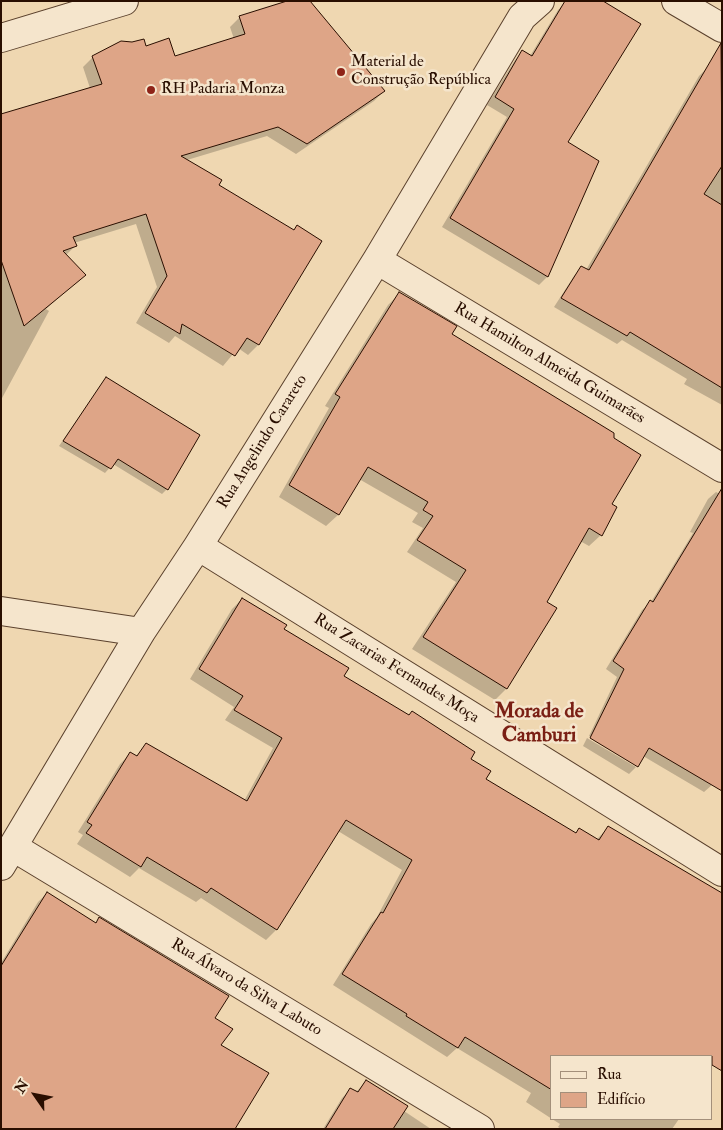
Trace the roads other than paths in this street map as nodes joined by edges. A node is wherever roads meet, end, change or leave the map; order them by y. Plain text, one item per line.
1 (124, 1) edge
2 (676, 1) edge
3 (527, 7) edge
4 (722, 28) edge
5 (1, 38) edge
6 (377, 260) junction
7 (722, 468) edge
8 (198, 546) junction
9 (1, 611) edge
10 (141, 632) junction
11 (7, 856) edge
12 (722, 872) edge
13 (480, 1129) edge

1 - 5 street
2 - 4 street
3 - 6 street, Rua Angelindo Carareto
6 - 7 street, Rua Hamilton Almeida Guimarães
6 - 8 street, Rua Angelindo Carareto
8 - 10 street, Rua Angelindo Carareto
8 - 12 street, Rua Zacarias Fernandes Moça
9 - 10 street
10 - 11 street, Rua Angelindo Carareto
11 - 13 street, Rua Álvaro da Silva Labuto

